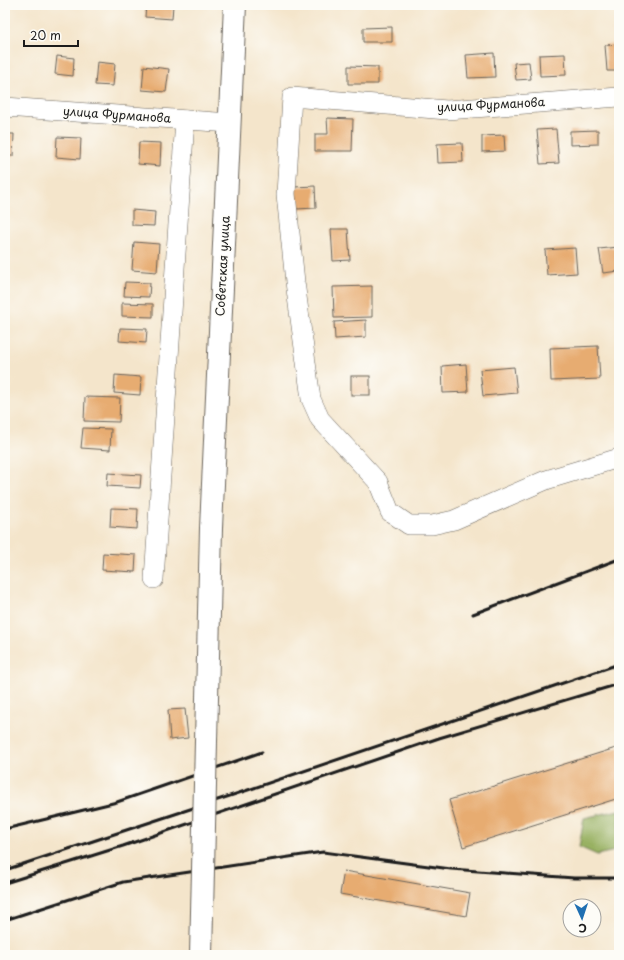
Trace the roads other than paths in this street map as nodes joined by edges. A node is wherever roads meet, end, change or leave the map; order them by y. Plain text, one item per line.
1 (235, 5) edge
2 (619, 97) edge
3 (5, 107) edge
4 (185, 120) junction
5 (230, 123) junction
6 (619, 458) edge
7 (154, 579) dead end
8 (202, 955) edge

1 - 5 main road, Советская улица
2 - 6 street, улица Фурманова
3 - 4 street, улица Фурманова
4 - 5 street, улица Фурманова
4 - 7 street
5 - 8 main road, Советская улица, bridge

